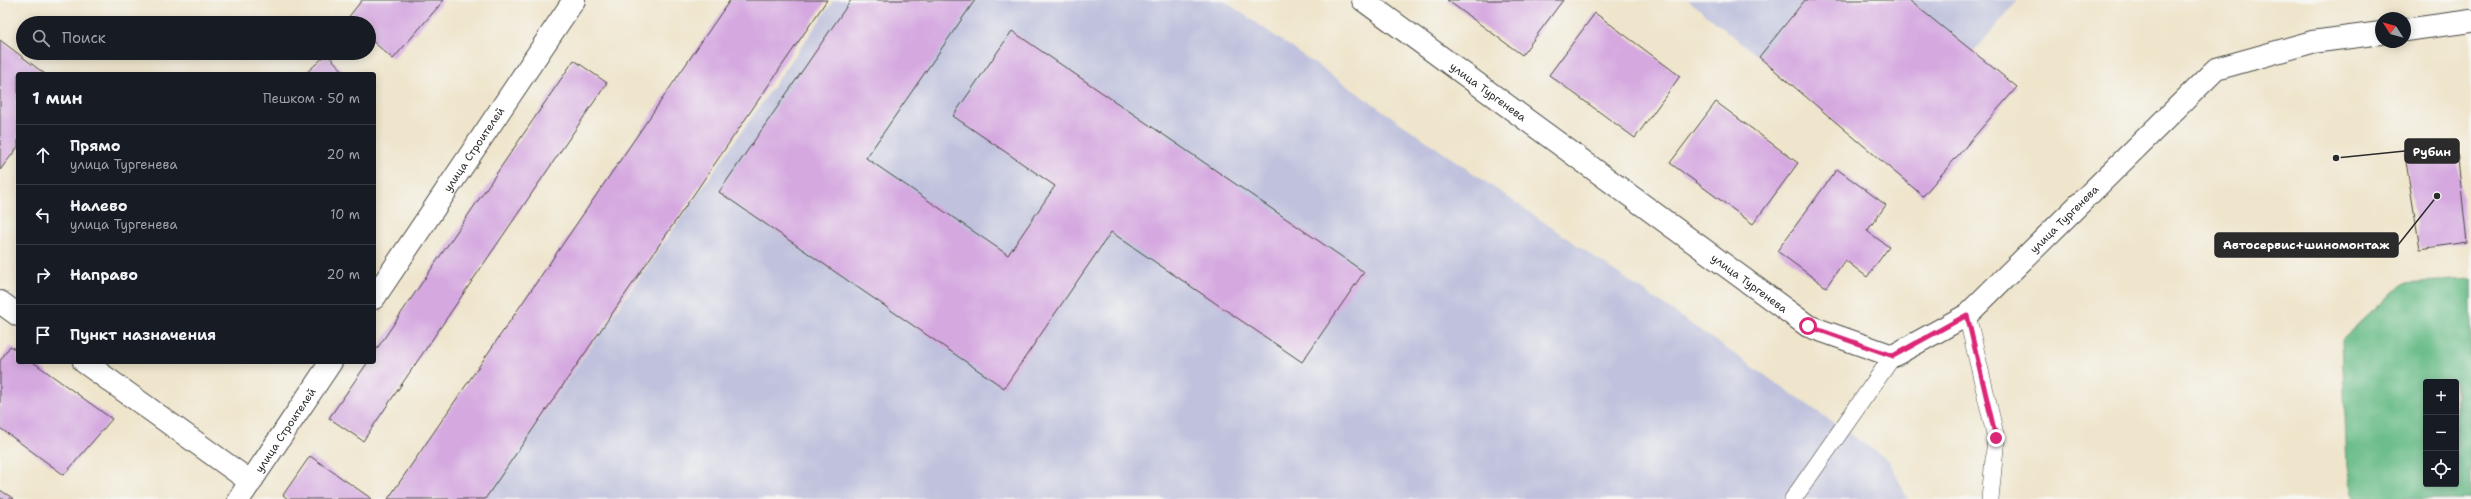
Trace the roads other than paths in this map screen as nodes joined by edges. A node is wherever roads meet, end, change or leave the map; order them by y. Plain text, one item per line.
1 (574, 0) edge
2 (1363, 0) edge
3 (2471, 21) edge
4 (2411, 29) edge
5 (2375, 34) edge
6 (376, 295) edge
7 (0, 302) edge
8 (16, 314) edge
9 (1967, 315) junction
10 (1893, 356) junction
11 (87, 364) edge
12 (330, 364) edge
13 (245, 490) edge
14 (1793, 499) edge
15 (1990, 499) edge

1 - 6 street, улица Строителей
2 - 10 street, улица Тургенева
3 - 4 street
5 - 9 street, улица Тургенева
7 - 8 street
9 - 10 street, улица Тургенева
9 - 15 lane
10 - 14 lane
11 - 13 street
12 - 13 street, улица Строителей

